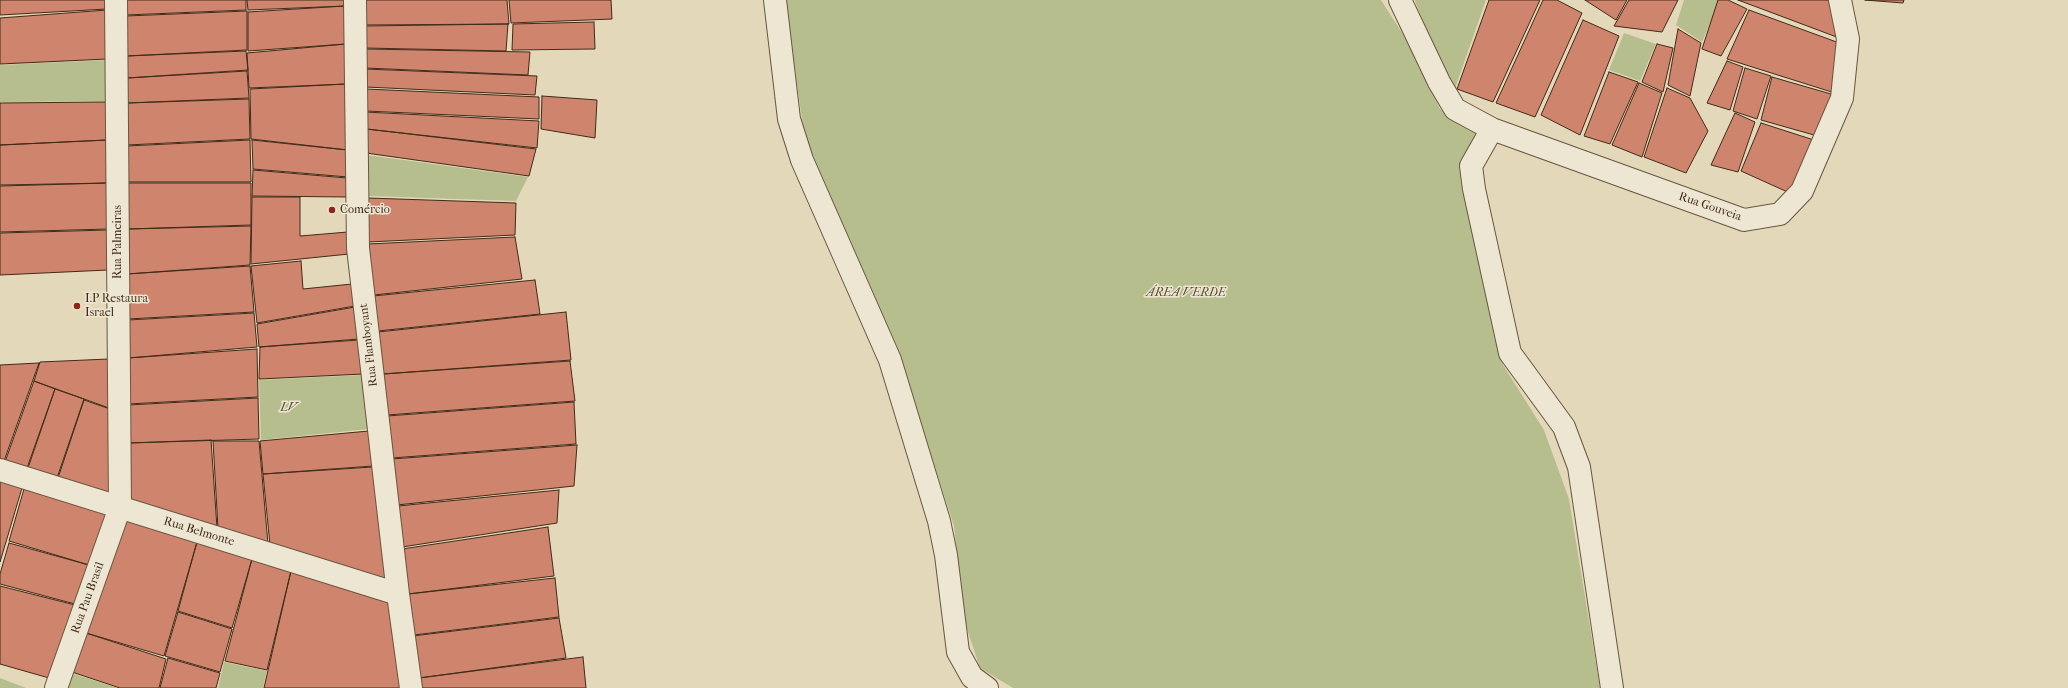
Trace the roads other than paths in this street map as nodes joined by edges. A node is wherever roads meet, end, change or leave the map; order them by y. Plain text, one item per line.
1 (116, 0) edge
2 (354, 0) edge
3 (775, 0) edge
4 (1400, 0) edge
5 (1840, 0) edge
6 (1492, 129) junction
7 (0, 470) edge
8 (120, 507) junction
9 (398, 594) junction
10 (56, 688) edge
11 (411, 688) edge
12 (988, 688) edge
13 (1612, 688) edge

1 - 8 street, Rua Palmeiras
2 - 9 street, Rua Flamboyant
3 - 12 street
4 - 6 street, Rua Gouveia
5 - 6 street, Rua Gouveia
6 - 13 street
7 - 8 street, Rua Belmonte
8 - 9 street, Rua Belmonte
8 - 10 street, Rua Pau Brasil
9 - 11 street, Rua Flamboyant

